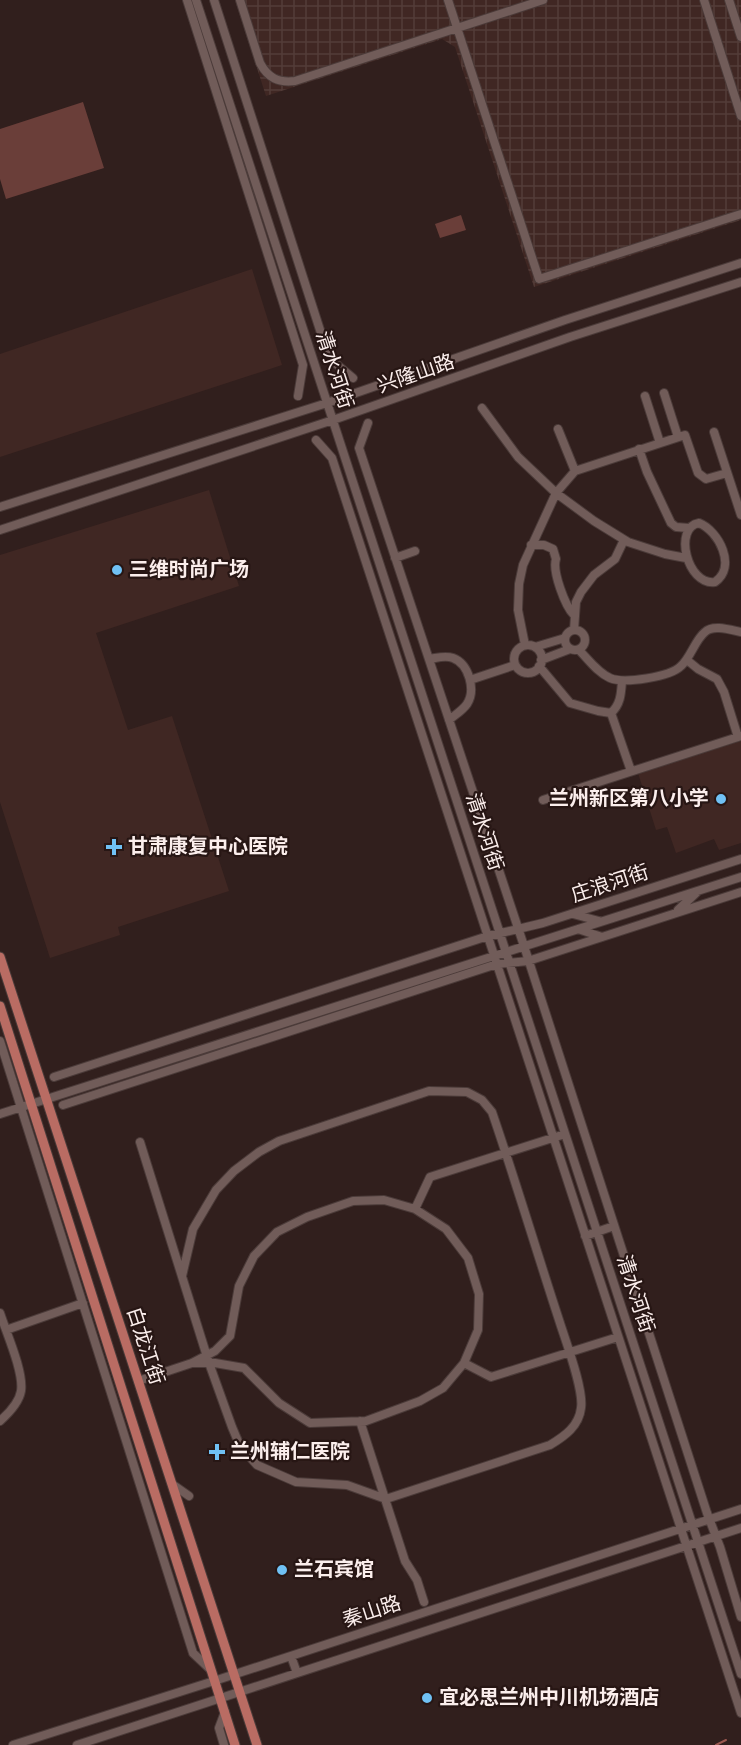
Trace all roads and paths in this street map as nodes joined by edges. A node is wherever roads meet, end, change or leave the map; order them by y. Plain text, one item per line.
1 (187, 0) edge
2 (196, 0) edge
3 (214, 0) edge
4 (240, 0) edge
5 (448, 0) edge
6 (543, 0) edge
7 (704, 0) edge
8 (729, 0) edge
9 (457, 28) junction
10 (741, 37) edge
11 (741, 116) edge
12 (741, 214) edge
13 (741, 263) edge
14 (741, 282) edge
15 (353, 378) dead end
16 (664, 393) dead end
17 (298, 396) dead end
18 (645, 396) dead end
19 (327, 403) junction
20 (482, 408) dead end
21 (333, 420) junction
22 (368, 423) dead end
23 (558, 429) dead end
24 (714, 432) dead end
25 (678, 437) junction
26 (316, 440) dead end
27 (660, 443) junction
28 (639, 449) junction
29 (575, 471) junction
30 (727, 473) junction
31 (556, 493) junction
32 (0, 507) edge
33 (741, 515) edge
34 (689, 528) junction
35 (0, 530) edge
36 (624, 540) junction
37 (531, 545) junction
38 (415, 551) dead end
39 (395, 558) junction
40 (686, 558) junction
41 (574, 615) junction
42 (574, 630) junction
43 (741, 632) edge
44 (565, 638) junction
45 (525, 645) junction
46 (535, 647) junction
47 (570, 649) junction
48 (579, 650) junction
49 (429, 659) junction
50 (687, 660) junction
51 (540, 663) junction
52 (515, 665) junction
53 (470, 680) junction
54 (622, 681) junction
55 (611, 713) junction
56 (449, 720) junction
57 (740, 736) edge
58 (631, 771) junction
59 (543, 800) dead end
60 (741, 859) edge
61 (741, 877) edge
62 (699, 891) junction
63 (741, 892) edge
64 (573, 914) junction
65 (674, 914) junction
66 (600, 922) junction
67 (518, 929) junction
68 (578, 929) junction
69 (500, 934) junction
70 (488, 936) junction
71 (602, 937) junction
72 (524, 946) junction
73 (507, 952) junction
74 (0, 957) edge
75 (496, 960) junction
76 (528, 961) junction
77 (510, 963) junction
78 (0, 1006) edge
79 (0, 1041) edge
80 (54, 1077) dead end
81 (46, 1099) junction
82 (32, 1104) junction
83 (63, 1106) dead end
84 (21, 1107) junction
85 (0, 1114) edge
86 (565, 1134) junction
87 (554, 1138) junction
88 (140, 1142) dead end
89 (506, 1153) junction
90 (415, 1209) junction
91 (614, 1226) junction
92 (597, 1232) junction
93 (585, 1236) junction
94 (182, 1276) junction
95 (83, 1303) junction
96 (0, 1313) edge
97 (6, 1330) junction
98 (618, 1337) junction
99 (569, 1353) junction
100 (208, 1359) junction
101 (464, 1364) junction
102 (138, 1381) junction
103 (0, 1421) edge
104 (360, 1421) junction
105 (172, 1484) junction
106 (189, 1496) dead end
107 (386, 1499) junction
108 (741, 1509) edge
109 (710, 1519) junction
110 (692, 1525) junction
111 (741, 1528) edge
112 (681, 1529) junction
113 (716, 1536) junction
114 (698, 1542) junction
115 (686, 1546) junction
116 (424, 1602) dead end
117 (741, 1617) edge
118 (291, 1656) junction
119 (210, 1670) junction
120 (297, 1673) junction
121 (741, 1674) edge
122 (234, 1675) junction
123 (214, 1681) junction
124 (240, 1692) junction
125 (220, 1698) junction
126 (225, 1712) junction
127 (741, 1713) edge
128 (13, 1745) edge
129 (77, 1745) edge
130 (224, 1745) edge
131 (236, 1745) edge
132 (257, 1745) edge

1 - 17 street
2 - 19 street, 清水河街
3 - 15 street
4 - 9 street
5 - 9 street
6 - 9 street
7 - 11 street
8 - 10 street
9 - 12 street
13 - 19 street, 兴隆山路
14 - 21 street, 兴隆山路
16 - 25 street
18 - 27 street
19 - 21 street, 清水河街
19 - 32 street, 兴隆山路
20 - 31 street
21 - 35 street, 兴隆山路
21 - 69 street, 清水河街
22 - 39 street
23 - 29 street
24 - 30 street
25 - 27 street
25 - 30 street
26 - 70 street
27 - 28 street
28 - 29 street
28 - 34 street
29 - 31 street
30 - 33 street
31 - 36 street
31 - 37 street
34 - 40 street
34 - 40 street
36 - 40 street
36 - 41 street
37 - 41 street
37 - 45 street
38 - 39 street
39 - 49 street
41 - 42 street
42 - 44 street
42 - 48 street
43 - 50 street
44 - 46 street
44 - 47 street
45 - 46 street
45 - 52 street
46 - 51 street
47 - 48 street
47 - 51 street
48 - 54 street
49 - 53 street
49 - 56 street
50 - 54 street
50 - 57 street
51 - 52 street
51 - 55 street
52 - 53 street
53 - 56 street
54 - 55 street
55 - 58 street
56 - 67 street
57 - 58 street
58 - 59 street
60 - 64 street, 庄浪河街
61 - 62 street
62 - 65 street
62 - 66 street
63 - 65 street
64 - 66 street
64 - 67 street, 庄浪河街
65 - 71 street
66 - 68 street
67 - 69 street, 庄浪河街
67 - 72 street
68 - 71 street
68 - 72 street
69 - 70 street, 庄浪河街
69 - 73 street, 清水河街
70 - 75 street
70 - 80 street, 庄浪河街
71 - 76 street
72 - 73 street
72 - 76 street
73 - 75 street
73 - 77 street, 清水河街
74 - 81 main road, 白龙江街
75 - 77 street
75 - 81 street
75 - 83 street
75 - 87 street
76 - 77 street
76 - 91 street
77 - 86 street, 清水河街
78 - 82 main road, 白龙江街
79 - 84 street, 白龙江街
81 - 82 street
81 - 102 main road, 白龙江街
82 - 84 street
82 - 119 main road, 白龙江街
84 - 85 street
84 - 95 street, 白龙江街
86 - 87 street
86 - 92 street, 清水河街
87 - 89 street
87 - 93 street
88 - 94 street
89 - 90 street
89 - 94 street
89 - 99 street
90 - 100 street
90 - 101 street
91 - 92 street
91 - 109 street
92 - 93 street
92 - 110 street, 清水河街
93 - 98 street
94 - 100 street
95 - 97 street
95 - 119 street, 白龙江街
96 - 97 street
97 - 103 street
98 - 99 street
98 - 112 street
99 - 101 street
99 - 107 street
100 - 102 street
100 - 104 street
100 - 107 street
101 - 104 street
102 - 105 main road, 白龙江街
104 - 107 street
105 - 106 street
105 - 122 main road, 白龙江街
107 - 116 street
108 - 109 street, 秦山路
109 - 110 street, 秦山路
109 - 113 street
110 - 112 street, 秦山路
110 - 114 street, 清水河街
111 - 113 street, 秦山路
112 - 115 street
112 - 118 street, 秦山路
113 - 114 street, 秦山路
113 - 117 street
114 - 115 street, 秦山路
114 - 121 street, 清水河街
115 - 120 street, 秦山路
115 - 127 street
118 - 120 street
118 - 122 street, 秦山路
119 - 123 main road, 白龙江街
120 - 124 street, 秦山路
122 - 123 street, 秦山路
122 - 124 main road, 白龙江街
123 - 125 main road, 白龙江街
123 - 128 street, 秦山路
124 - 125 street, 秦山路
124 - 132 main road, 白龙江街
125 - 126 main road, 白龙江街
125 - 129 street, 秦山路
126 - 130 street
126 - 131 main road, 白龙江街

